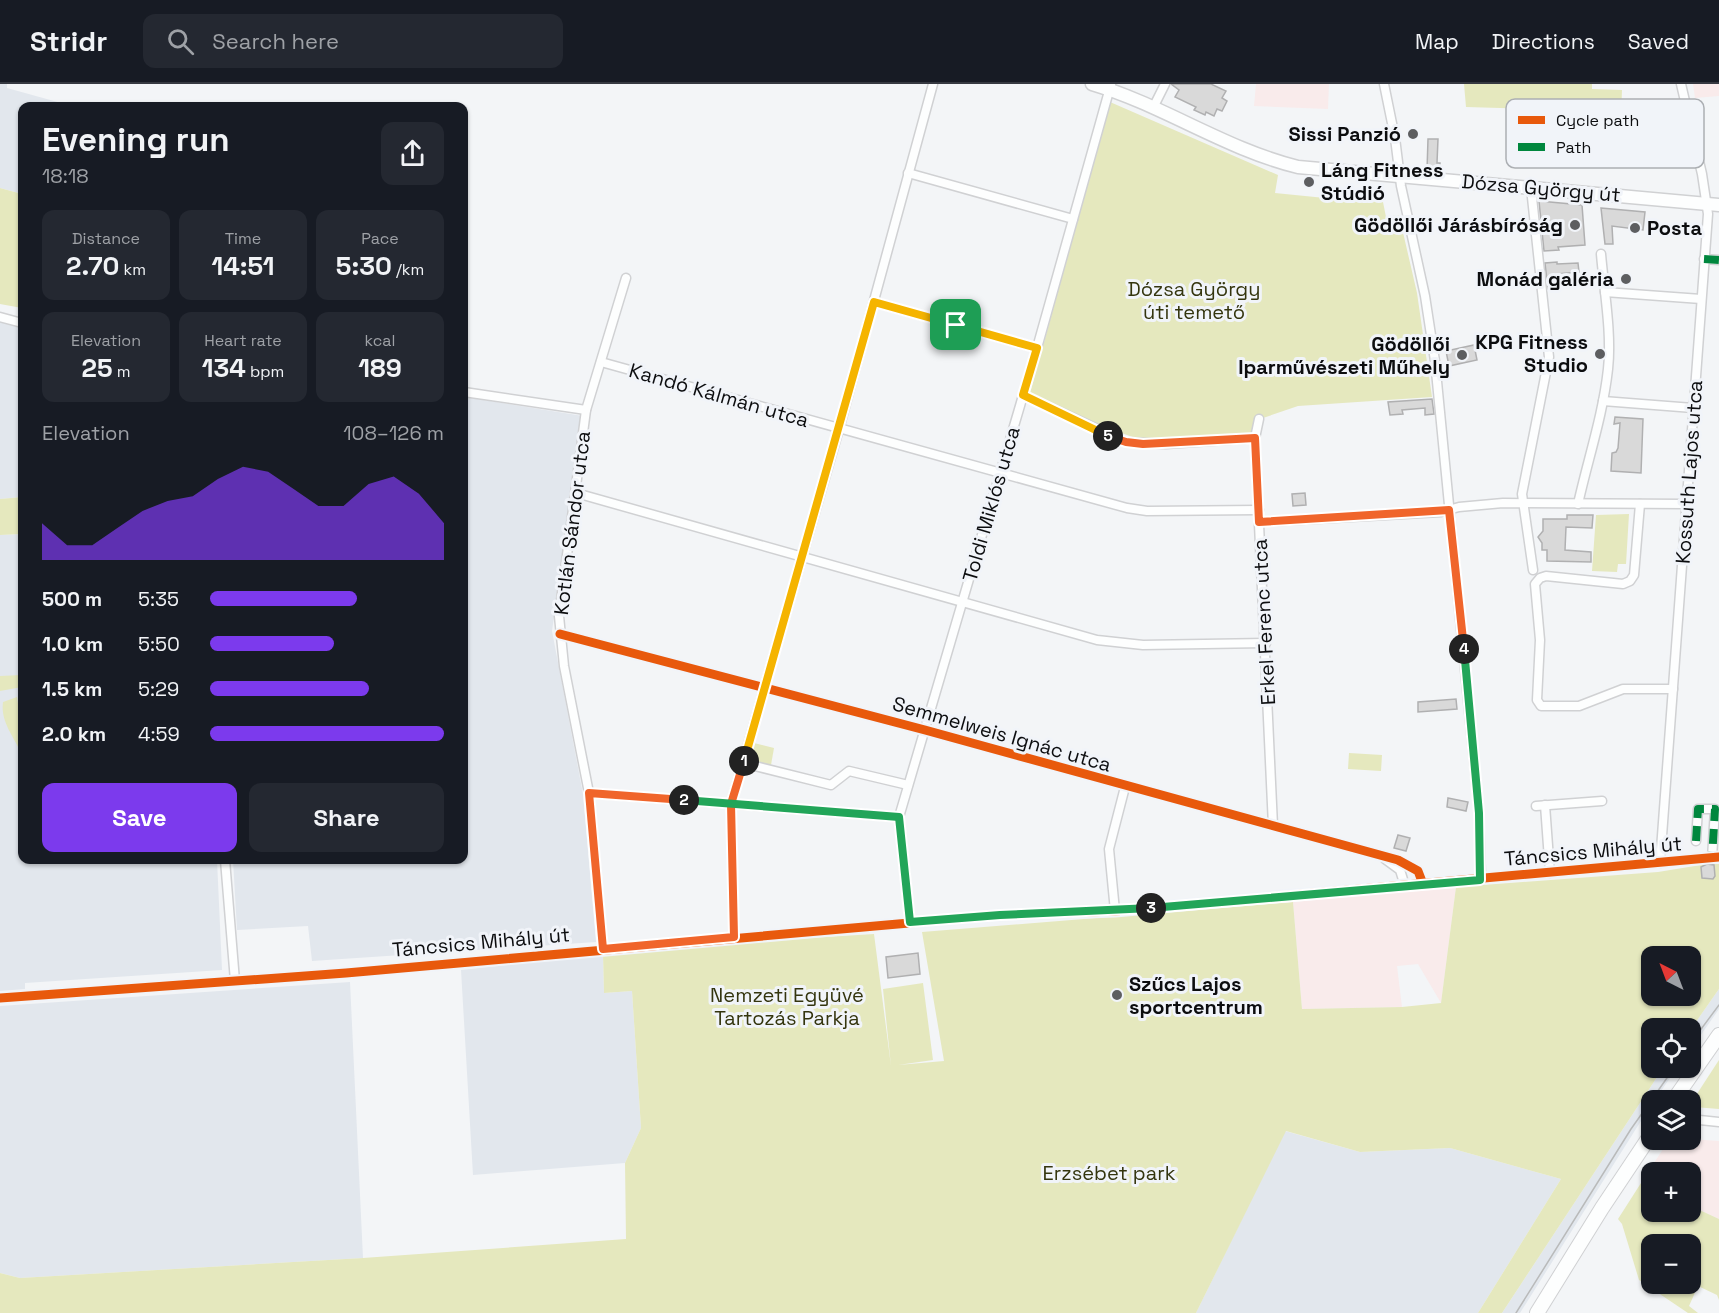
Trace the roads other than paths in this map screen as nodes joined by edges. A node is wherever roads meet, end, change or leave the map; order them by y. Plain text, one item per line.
1 (933, 84) edge
2 (1092, 84) edge
3 (1165, 84) edge
4 (1384, 84) edge
5 (1681, 84) edge
6 (1110, 87) edge
7 (1685, 99) edge
8 (1154, 106) junction
9 (1703, 168) edge
10 (908, 173) junction
11 (1400, 176) junction
12 (1531, 188) junction
13 (1713, 204) edge
14 (1073, 219) junction
15 (1601, 254) dead end
16 (1704, 259) junction
17 (1719, 260) edge
18 (626, 278) dead end
19 (1605, 292) junction
20 (1701, 299) junction
21 (874, 302) junction
22 (0, 317) edge
23 (18, 321) edge
24 (1037, 348) junction
25 (601, 362) junction
26 (468, 393) edge
27 (1023, 395) junction
28 (1603, 401) junction
29 (1693, 408) junction
30 (586, 410) junction
31 (1259, 419) dead end
32 (839, 429) junction
33 (1255, 438) junction
34 (999, 474) junction
35 (576, 493) junction
36 (1523, 503) junction
37 (1578, 504) junction
38 (1640, 504) junction
39 (1686, 504) junction
40 (1259, 510) junction
41 (1449, 510) junction
42 (1259, 522) junction
43 (802, 556) junction
44 (1533, 570) dead end
45 (964, 602) junction
46 (560, 634) junction
47 (1266, 643) junction
48 (765, 689) junction
49 (1673, 689) junction
50 (925, 730) junction
51 (743, 763) junction
52 (908, 785) junction
53 (1125, 787) junction
54 (589, 793) junction
55 (1602, 801) dead end
56 (731, 804) junction
57 (1545, 805) junction
58 (1536, 806) dead end
59 (899, 817) junction
60 (1274, 826) junction
61 (1696, 841) dead end
62 (1380, 856) junction
63 (1716, 858) edge
64 (1660, 863) junction
65 (225, 864) edge
66 (1550, 873) junction
67 (1480, 880) junction
68 (1423, 884) junction
69 (1405, 886) junction
70 (1115, 911) junction
71 (910, 922) junction
72 (734, 937) junction
73 (603, 949) junction
74 (235, 981) junction
75 (0, 998) edge
76 (1719, 1035) edge
77 (1681, 1090) edge
78 (1701, 1120) edge
79 (1719, 1122) edge
80 (1641, 1150) edge
81 (1537, 1313) edge

1 - 10 street
2 - 6 main road, Dózsa György út
3 - 8 street
4 - 11 street
5 - 7 street, Kossuth Lajos utca
6 - 8 main road, Dózsa György út
6 - 14 street, Toldi Miklós utca
8 - 11 main road, Dózsa György út
9 - 13 street, Kossuth Lajos utca
10 - 14 street
10 - 21 street
11 - 12 main road, Dózsa György út
11 - 41 street
12 - 13 main road, Dózsa György út
12 - 36 street
13 - 16 street, Kossuth Lajos utca
14 - 24 street, Toldi Miklós utca
15 - 19 street
16 - 17 street
16 - 20 street, Kossuth Lajos utca
18 - 25 street, Kotlán Sándor utca
19 - 20 street
19 - 28 street
20 - 29 street, Kossuth Lajos utca
21 - 24 street
21 - 32 street
22 - 23 street
24 - 27 street, Toldi Miklós utca
25 - 30 street, Kotlán Sándor utca
25 - 32 street, Kandó Kálmán utca
26 - 30 street
27 - 33 street
27 - 34 street, Toldi Miklós utca
28 - 29 street
28 - 37 street
29 - 39 street, Kossuth Lajos utca
30 - 35 street, Kotlán Sándor utca
31 - 33 street, Erkel Ferenc utca
32 - 34 street, Kandó Kálmán utca
32 - 43 street
33 - 40 street, Erkel Ferenc utca
34 - 40 street, Kandó Kálmán utca
34 - 45 street, Toldi Miklós utca
35 - 43 street
35 - 46 street, Kotlán Sándor utca
36 - 37 street
36 - 41 street
36 - 44 street
37 - 38 street
38 - 39 street
38 - 49 street
39 - 49 street, Kossuth Lajos utca
40 - 42 street, Erkel Ferenc utca
41 - 42 street
41 - 67 street
42 - 47 street, Erkel Ferenc utca
43 - 45 street
43 - 48 street
45 - 47 street
45 - 50 street, Toldi Miklós utca
46 - 48 street, Semmelweis Ignác utca
46 - 54 street, Kotlán Sándor utca
47 - 60 street, Erkel Ferenc utca
48 - 50 street, Semmelweis Ignác utca
48 - 51 street
49 - 64 street, Kossuth Lajos utca
50 - 52 street, Toldi Miklós utca
50 - 53 street, Semmelweis Ignác utca
51 - 52 street
51 - 56 street
52 - 59 street, Toldi Miklós utca
53 - 60 street, Semmelweis Ignác utca
53 - 70 street
54 - 56 street
54 - 73 street, Kotlán Sándor utca
55 - 57 street
56 - 59 street
56 - 72 street
57 - 58 street
57 - 66 street, Táncsics Mihály út
59 - 71 street, Toldi Miklós utca
60 - 62 street, Semmelweis Ignác utca
61 - 63 street
62 - 68 street, Semmelweis Ignác utca
62 - 69 street, Semmelweis Ignác utca
63 - 64 street, Táncsics Mihály út
64 - 66 street, Táncsics Mihály út
65 - 74 street
66 - 67 street, Táncsics Mihály út
67 - 68 street, Táncsics Mihály út
68 - 69 street, Táncsics Mihály út
69 - 70 street, Táncsics Mihály út
70 - 71 street, Táncsics Mihály út
71 - 72 street, Táncsics Mihály út
72 - 73 street, Táncsics Mihály út
73 - 74 street, Táncsics Mihály út
74 - 75 street, Táncsics Mihály út
76 - 77 main road
78 - 79 street
80 - 81 main road

